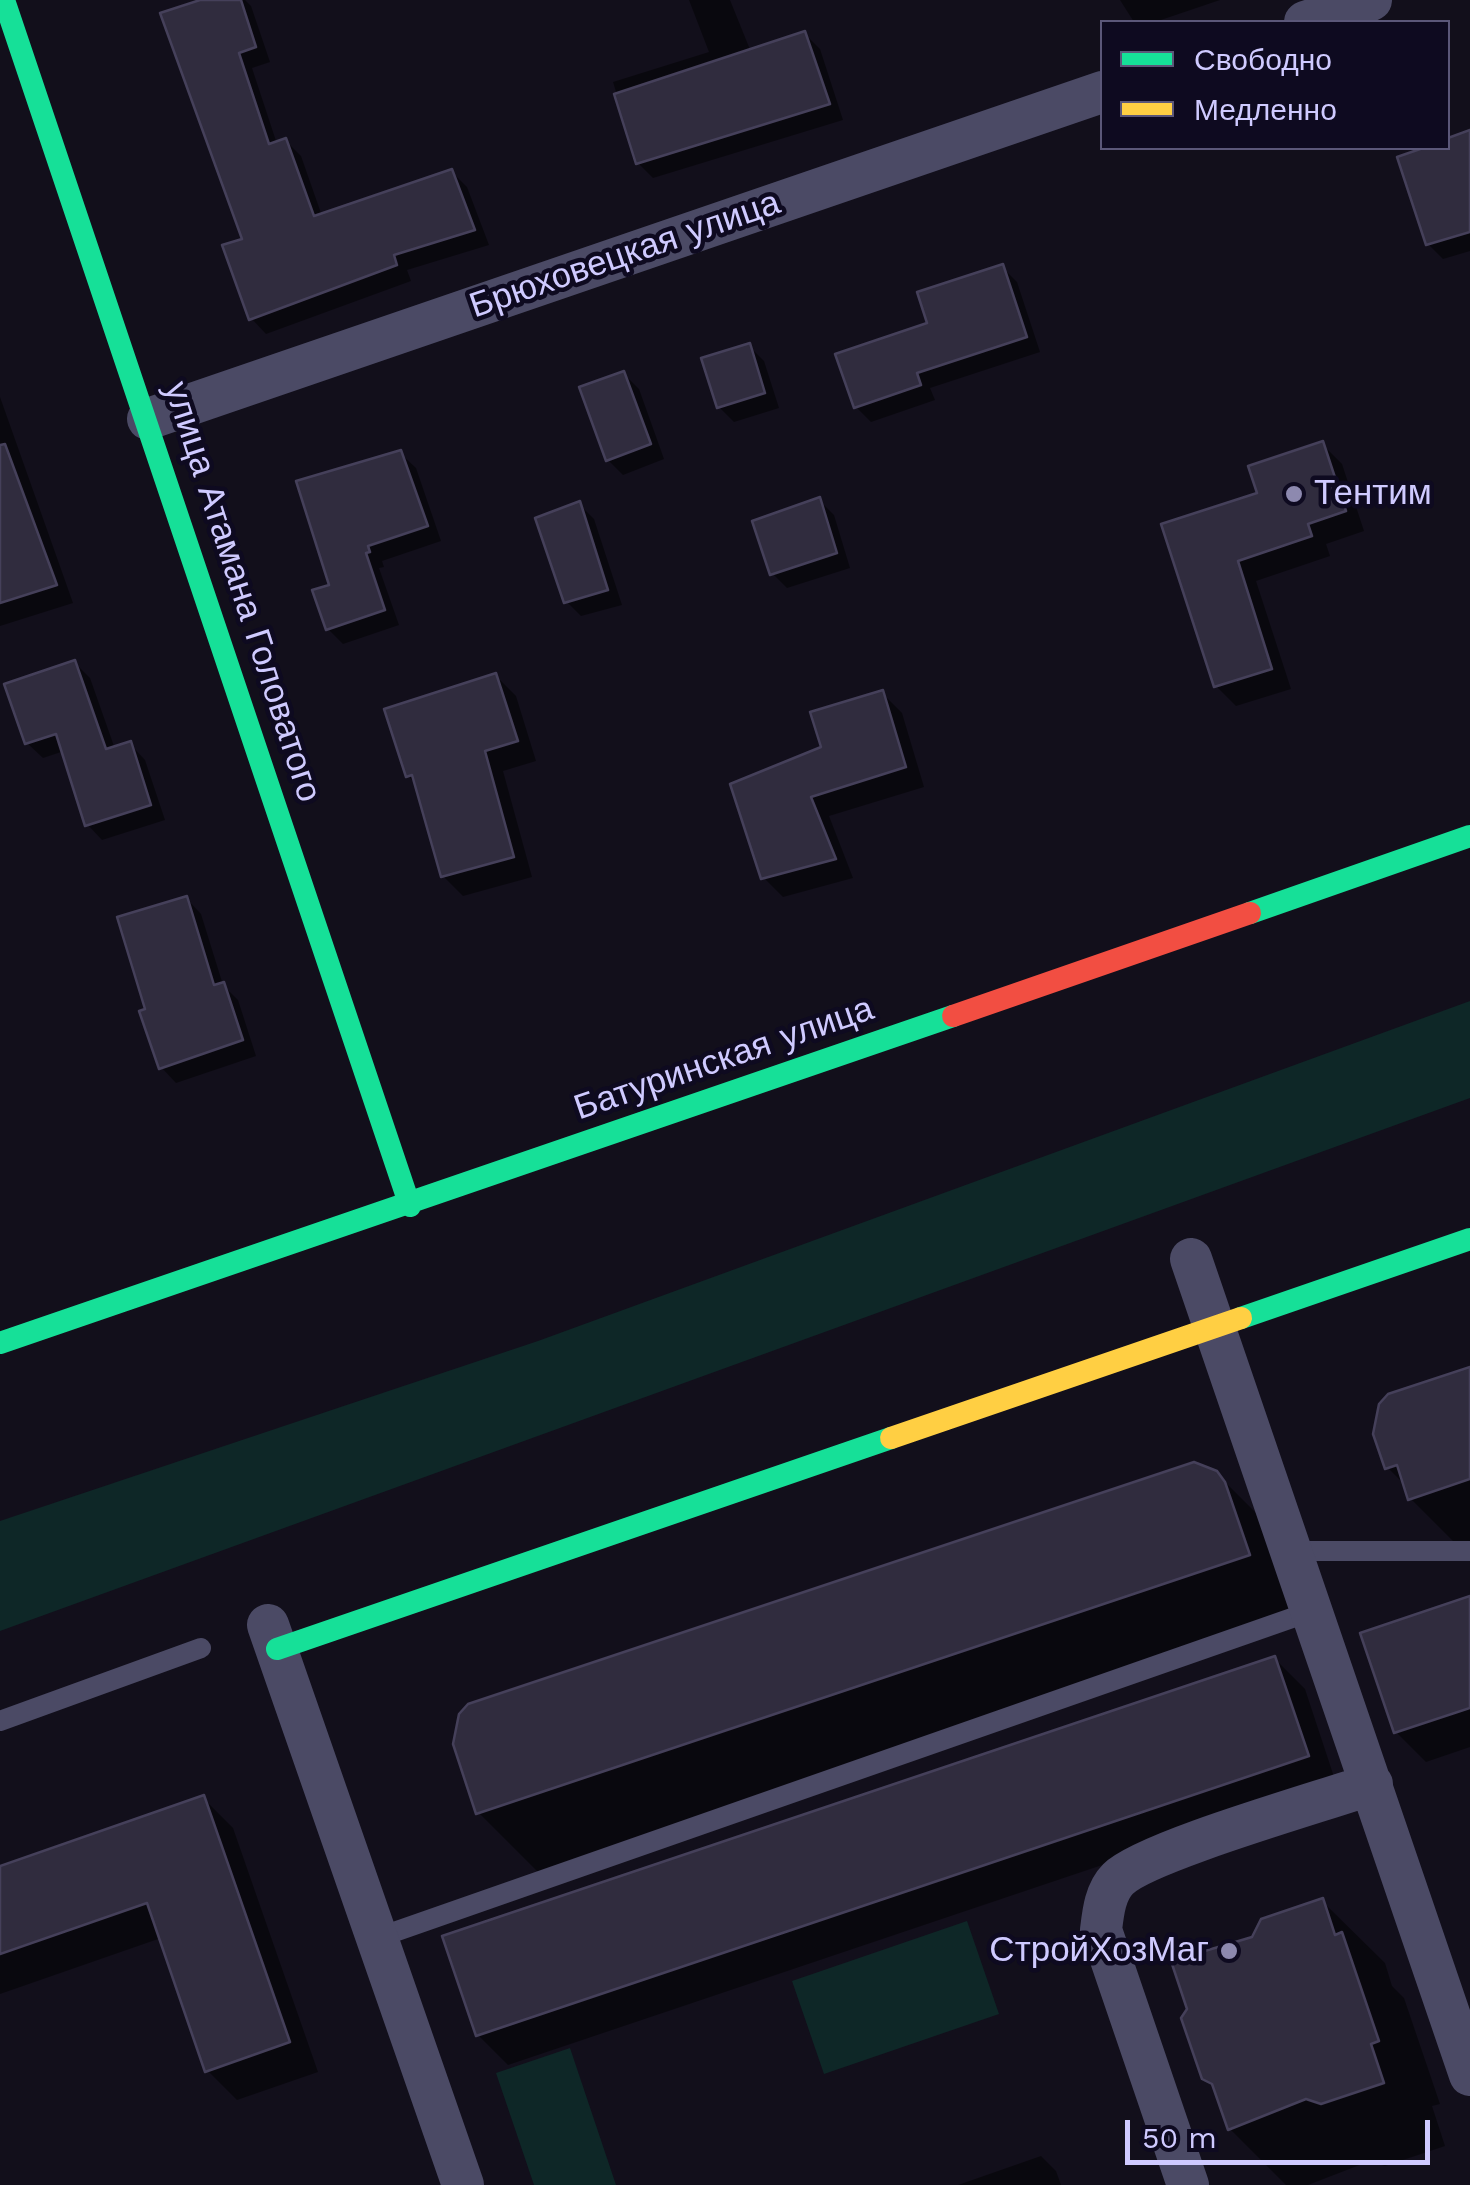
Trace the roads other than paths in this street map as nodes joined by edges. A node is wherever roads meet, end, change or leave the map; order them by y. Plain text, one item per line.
1 (4, 0) edge
2 (1371, 0) edge
3 (1312, 20) edge
4 (1100, 93) edge
5 (148, 419) junction
6 (1470, 836) edge
7 (410, 1206) junction
8 (1470, 1239) edge
9 (1191, 1259) dead end
10 (1214, 1328) junction
11 (0, 1343) edge
12 (1291, 1550) junction
13 (1470, 1550) edge
14 (1312, 1611) junction
15 (272, 1637) joint
16 (201, 1648) dead end
17 (0, 1721) edge
18 (1372, 1784) junction
19 (377, 1938) junction
20 (1470, 2075) edge
21 (462, 2185) edge
22 (1188, 2185) edge

1 - 5 street, улица Атамана Головатого
2 - 3 street
4 - 5 street, Брюховецкая улица
5 - 7 street, улица Атамана Головатого
6 - 7 street, Батуринская улица
7 - 11 street, Батуринская улица
8 - 10 street
9 - 10 street
10 - 12 street
10 - 15 street
12 - 13 lane
12 - 14 street
14 - 18 street
14 - 19 lane
15 - 19 street
16 - 17 lane
18 - 20 street
18 - 22 street
19 - 21 street

